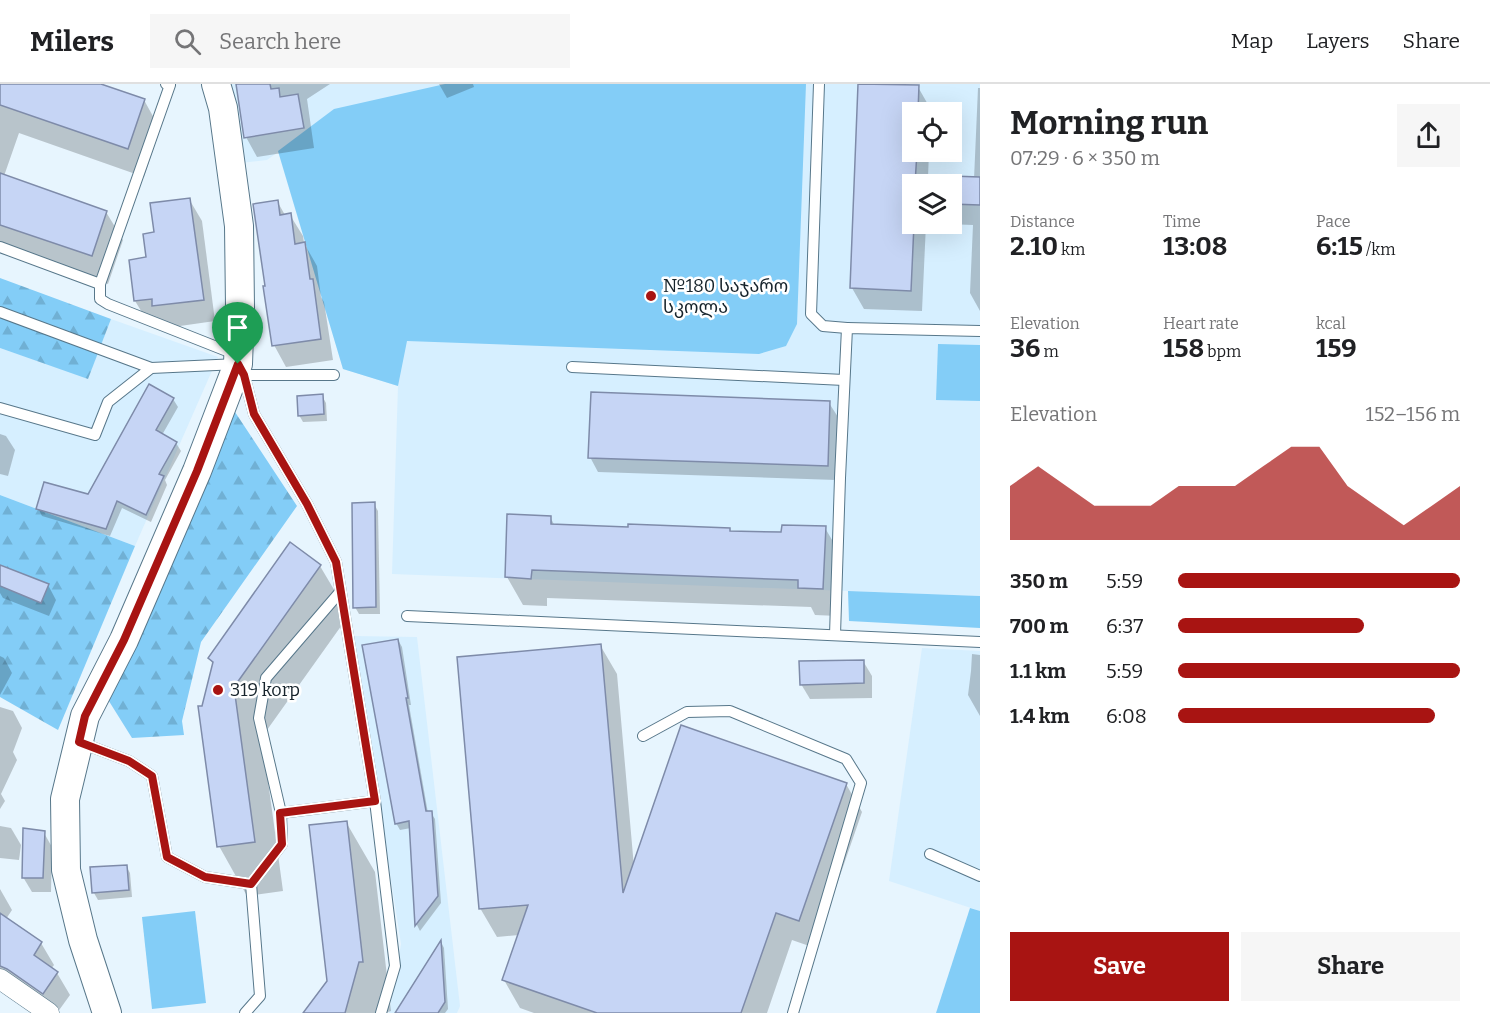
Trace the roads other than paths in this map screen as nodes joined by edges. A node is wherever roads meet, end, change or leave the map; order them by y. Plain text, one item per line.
1 (166, 84) edge
2 (216, 84) edge
3 (819, 84) edge
4 (0, 247) edge
5 (100, 284) junction
6 (0, 312) edge
7 (847, 328) junction
8 (980, 331) edge
9 (240, 365) junction
10 (572, 367) dead end
11 (151, 368) junction
12 (334, 375) dead end
13 (844, 380) junction
14 (0, 408) edge
15 (340, 592) junction
16 (407, 616) dead end
17 (835, 635) junction
18 (980, 642) edge
19 (643, 736) dead end
20 (79, 742) junction
21 (375, 801) junction
22 (280, 813) junction
23 (930, 854) dead end
24 (980, 876) edge
25 (251, 884) junction
26 (0, 979) edge
27 (49, 1013) edge
28 (107, 1013) edge
29 (245, 1013) edge
30 (381, 1013) edge
31 (793, 1013) edge

1 - 5 lane
2 - 9 street
3 - 7 lane
4 - 5 lane
5 - 9 lane
6 - 11 lane
7 - 8 lane
7 - 13 lane
9 - 11 lane
9 - 12 lane
9 - 15 lane
9 - 20 street
10 - 13 lane
11 - 14 lane
13 - 17 lane
15 - 21 lane
15 - 22 lane
16 - 17 lane
17 - 18 lane
19 - 31 lane
20 - 25 lane
20 - 28 street
21 - 22 lane
21 - 30 lane
22 - 25 lane
23 - 24 lane
25 - 29 lane
26 - 27 street

